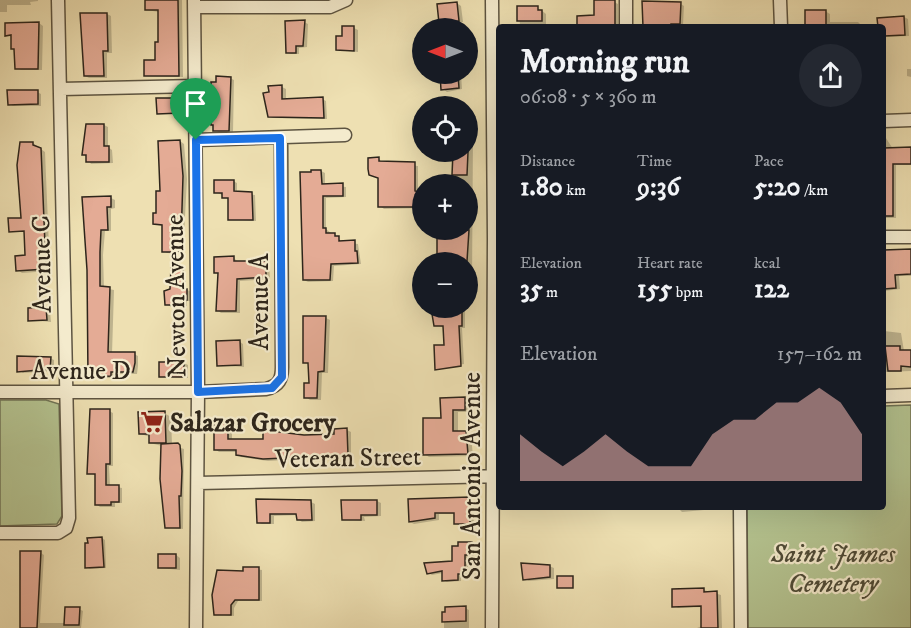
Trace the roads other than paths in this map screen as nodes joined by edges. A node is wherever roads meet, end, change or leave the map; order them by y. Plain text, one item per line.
1 (58, 0) edge
2 (492, 0) edge
3 (626, 0) edge
4 (780, 0) edge
5 (345, 1) edge
6 (194, 4) edge
7 (626, 24) edge
8 (781, 24) edge
9 (496, 80) edge
10 (195, 86) junction
11 (61, 89) junction
12 (911, 120) edge
13 (886, 121) edge
14 (345, 135) dead end
15 (280, 138) junction
16 (196, 140) junction
17 (886, 237) edge
18 (911, 237) edge
19 (0, 392) edge
20 (198, 392) junction
21 (65, 394) junction
22 (886, 396) edge
23 (911, 396) edge
24 (496, 476) edge
25 (198, 483) junction
26 (740, 510) edge
27 (0, 533) edge
28 (196, 628) edge
29 (492, 628) edge
30 (741, 628) edge

1 - 11 street, Avenue C
2 - 9 street, San Antonio Avenue
3 - 7 street
4 - 8 street
5 - 6 street
6 - 10 street, Newton Avenue
9 - 24 street, San Antonio Avenue
10 - 11 street
10 - 16 street, Newton Avenue
11 - 21 street, Avenue C
12 - 13 street
14 - 15 street
15 - 16 street
15 - 20 street, Avenue A
16 - 20 street, Newton Avenue
17 - 18 street
19 - 21 street, Avenue D
20 - 21 street, Avenue D
20 - 25 street, Newton Avenue
21 - 27 street, Avenue C
22 - 23 street
24 - 25 street, Veteran Street
24 - 29 street, San Antonio Avenue
25 - 28 street, Newton Avenue
26 - 30 street

